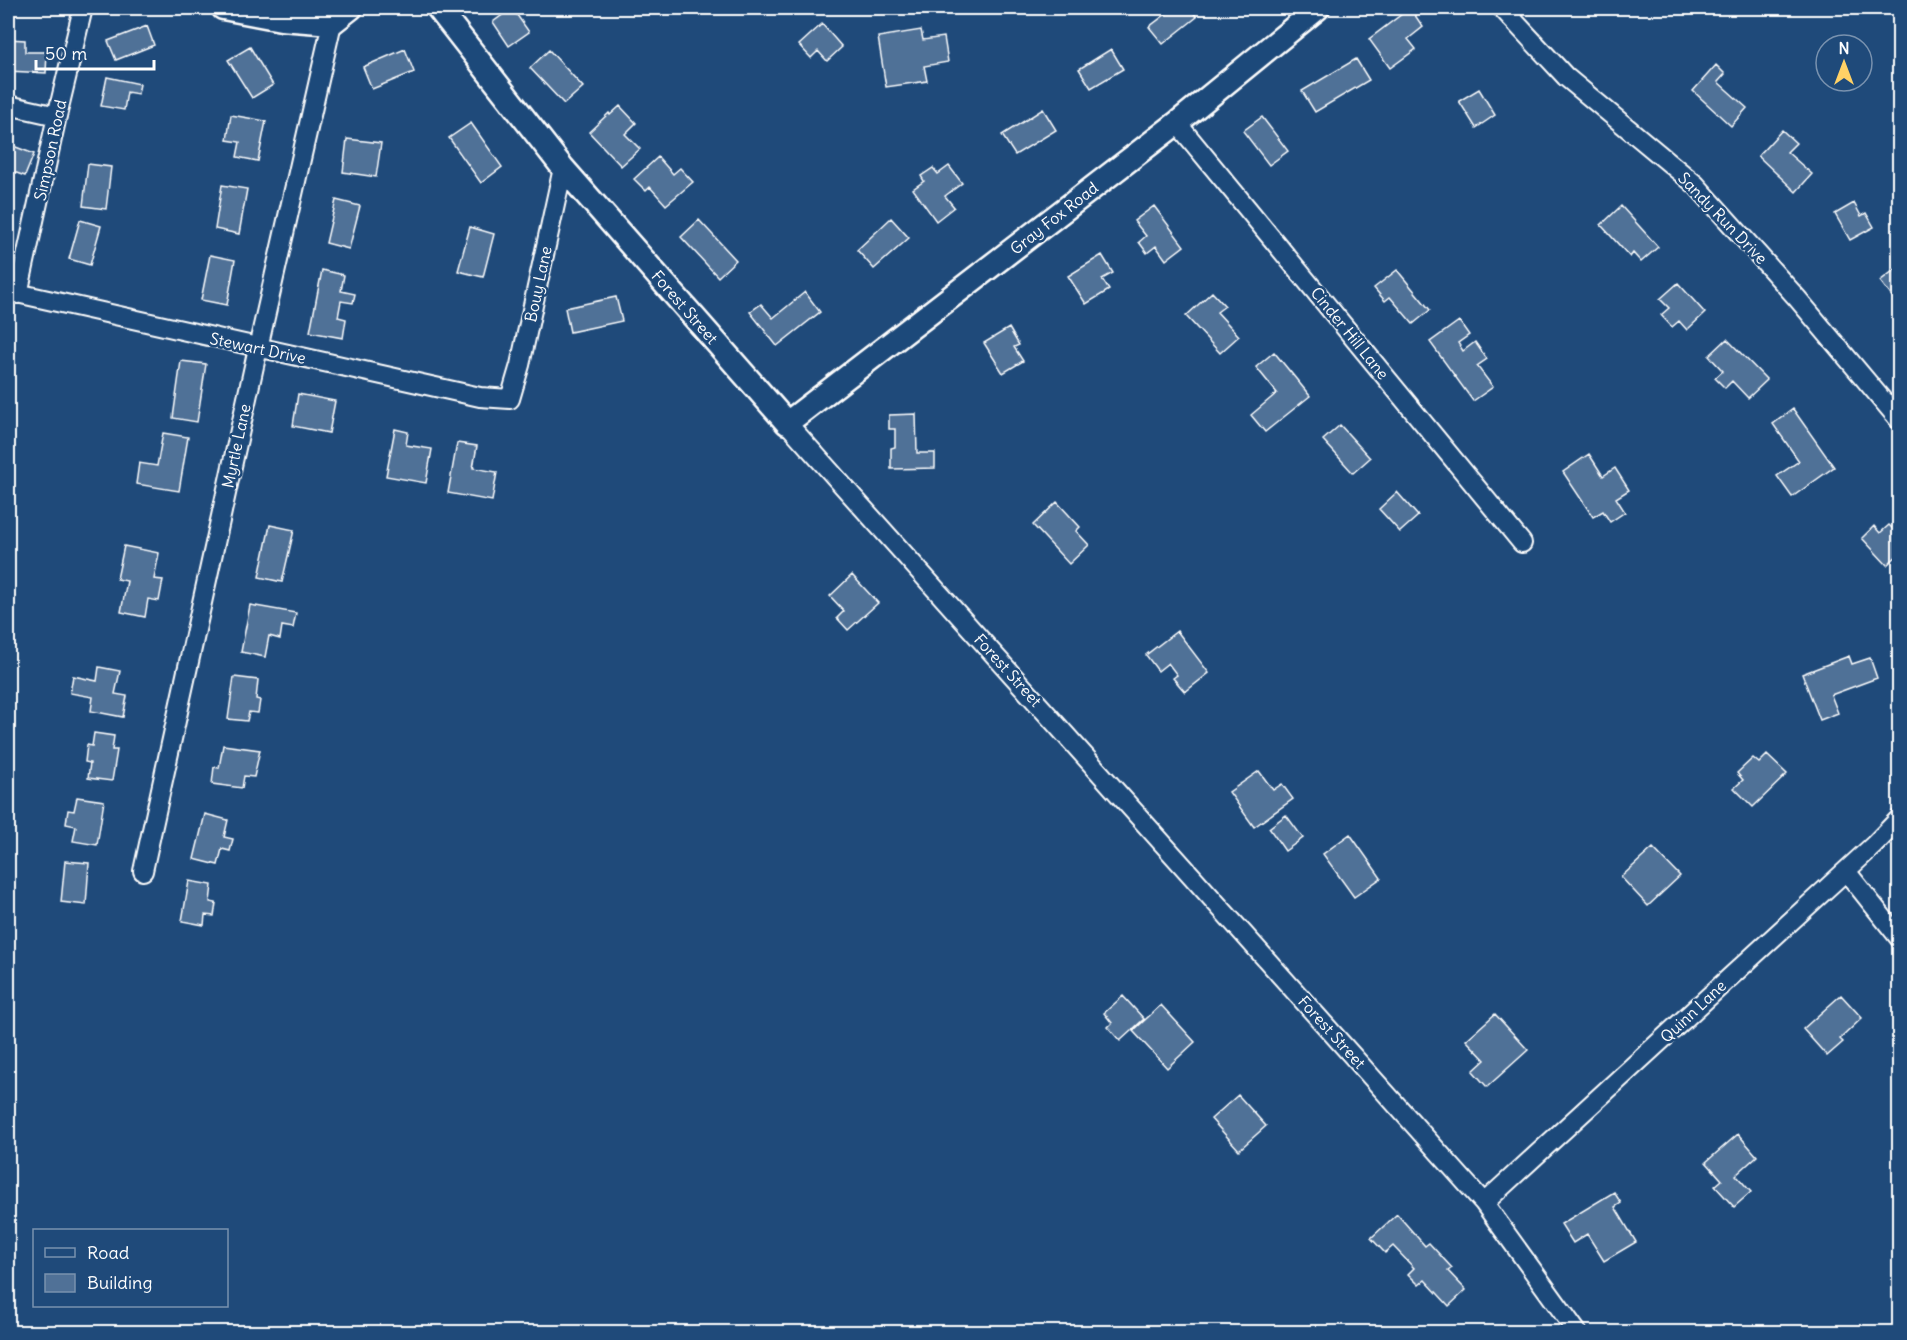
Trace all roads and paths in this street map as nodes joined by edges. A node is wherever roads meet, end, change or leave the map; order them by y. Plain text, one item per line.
1 (83, 8) edge
2 (223, 8) edge
3 (351, 8) edge
4 (438, 8) edge
5 (1318, 8) edge
6 (1502, 8) edge
7 (332, 23) junction
8 (8, 105) edge
9 (57, 116) junction
10 (1177, 123) junction
11 (563, 168) junction
12 (13, 292) edge
13 (258, 348) junction
14 (510, 399) joint
15 (1899, 421) edge
16 (787, 423) junction
17 (1522, 543) dead end
18 (1899, 818) edge
19 (143, 871) dead end
20 (1845, 871) junction
21 (1899, 939) edge
22 (1484, 1203) junction
23 (1577, 1332) edge

1 - 9 street, Simpson Road
2 - 7 street
3 - 7 street
4 - 11 street, Forest Street
5 - 10 street, Gray Fox Road
6 - 15 street, Sandy Run Drive
7 - 13 street, Myrtle Lane
8 - 9 street
9 - 12 street, Simpson Road
10 - 16 street, Gray Fox Road
10 - 17 street, Cinder Hill Lane
11 - 14 street, Bouy Lane
11 - 16 street, Forest Street
12 - 13 street, Stewart Drive
13 - 14 street, Stewart Drive
13 - 19 street, Myrtle Lane
16 - 22 street, Forest Street
18 - 20 street, Quinn Lane
20 - 21 street
20 - 22 street, Quinn Lane
22 - 23 street, Forest Street

